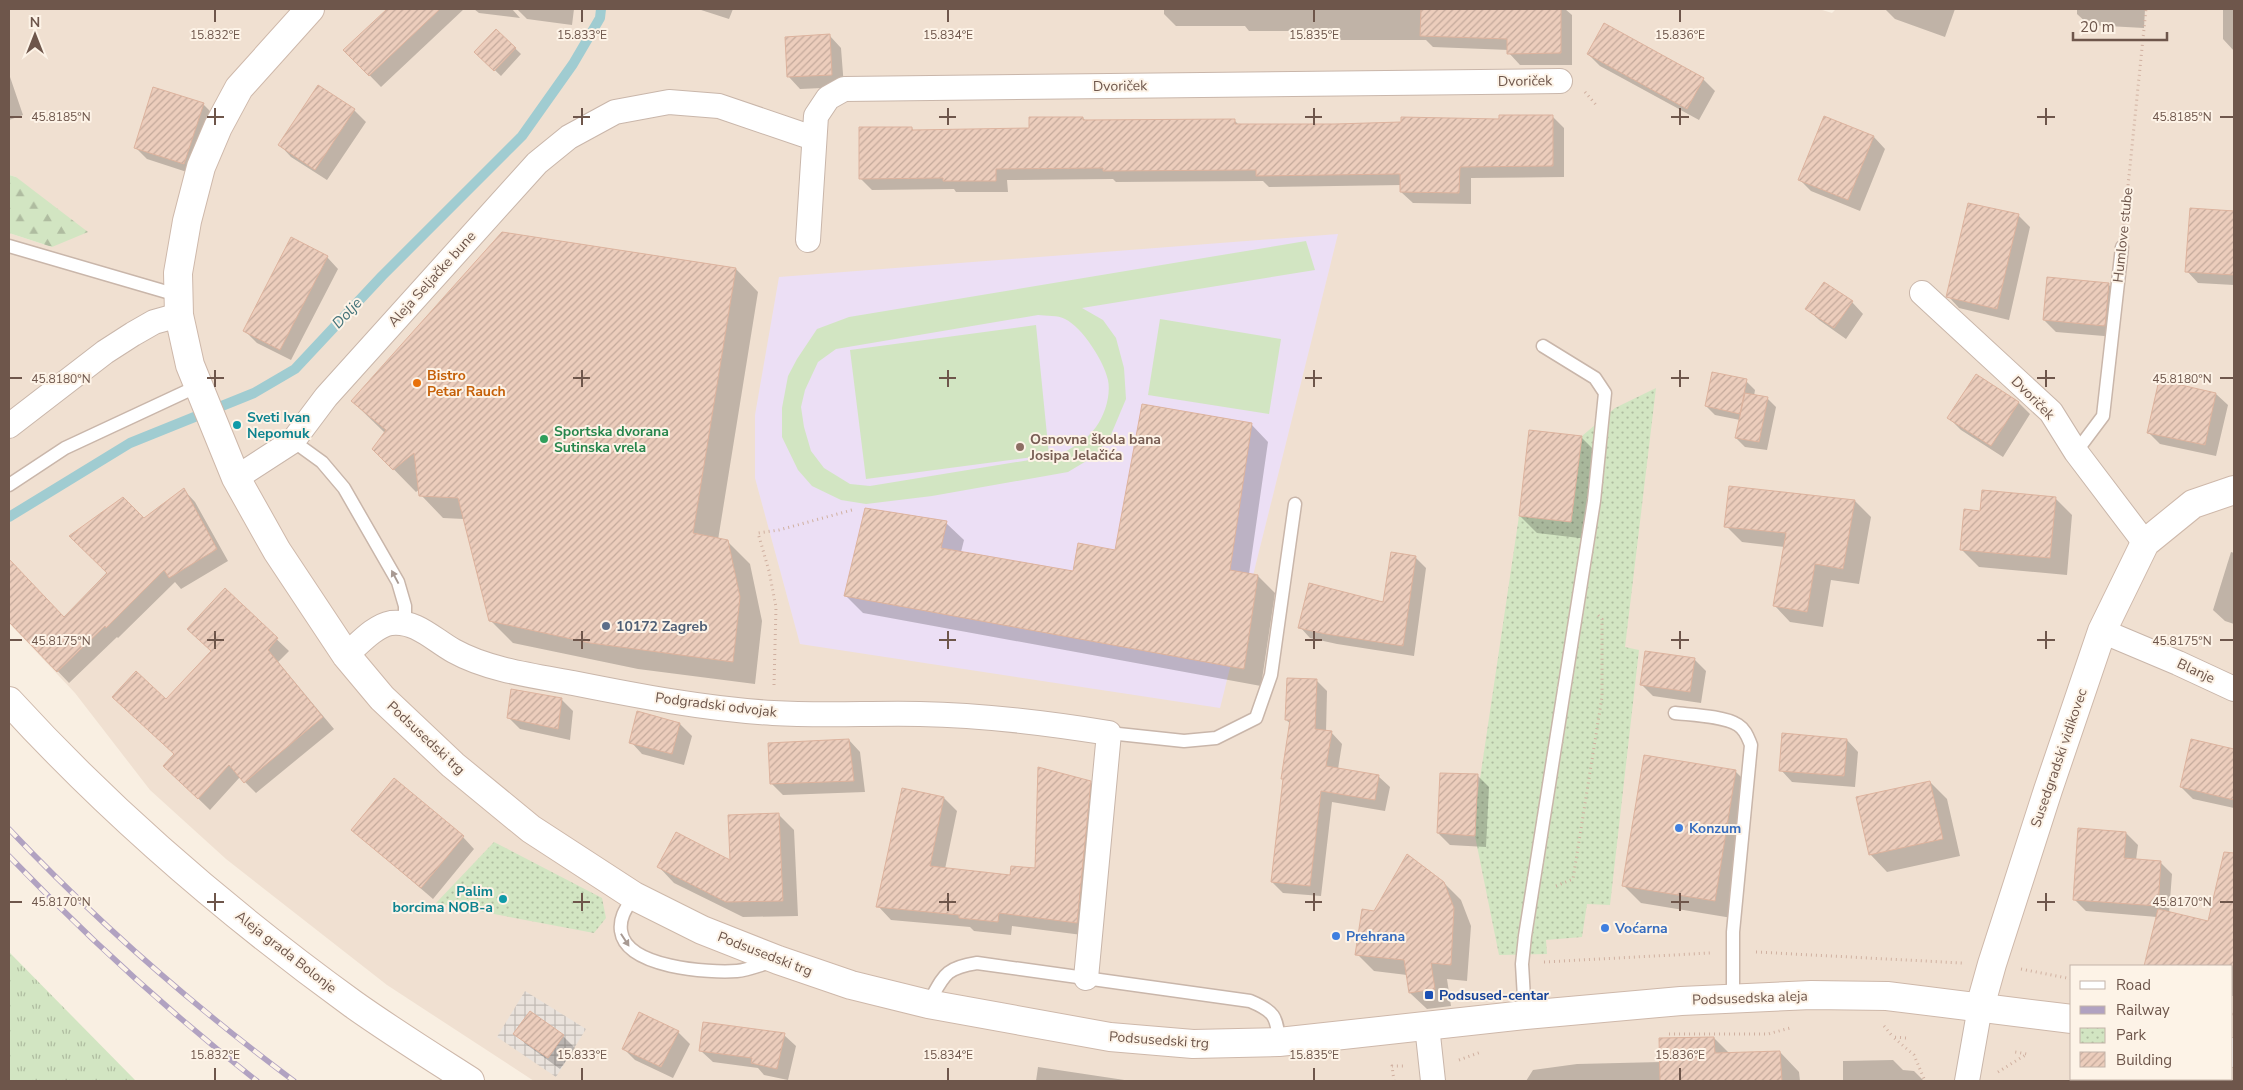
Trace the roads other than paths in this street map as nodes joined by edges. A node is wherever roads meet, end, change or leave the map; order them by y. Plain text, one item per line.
1 (310, 9) edge
2 (1570, 83) road end
3 (813, 138) junction
4 (808, 240) dead end
5 (9, 246) edge
6 (2122, 246) road end
7 (1922, 293) dead end
8 (178, 305) junction
9 (1543, 346) dead end
10 (201, 392) junction
11 (9, 426) edge
12 (293, 441) junction
13 (2076, 452) junction
14 (236, 478) junction
15 (9, 484) edge
16 (2234, 490) edge
17 (1296, 504) dead end
18 (2145, 543) junction
19 (405, 624) junction
20 (2102, 631) junction
21 (346, 655) junction
22 (2234, 689) edge
23 (9, 701) edge
24 (1675, 713) dead end
25 (1110, 733) junction
26 (634, 896) junction
27 (778, 960) junction
28 (1086, 978) junction
29 (1733, 998) junction
30 (928, 1004) junction
31 (1980, 1007) junction
32 (1525, 1015) junction
33 (2070, 1020) edge
34 (1427, 1026) junction
35 (1279, 1042) junction
36 (470, 1081) edge
37 (1433, 1081) edge
38 (1967, 1081) edge

1 - 8 street
2 - 3 street, Dvoriček
3 - 4 street, Dvoriček
3 - 12 street, Aleja Seljačke bune
5 - 8 lane
6 - 13 lane, Humlove stube
7 - 13 street, Dvoriček
8 - 10 street
8 - 11 street
9 - 32 lane
10 - 14 street
10 - 15 lane
12 - 14 street, Aleja Seljačke bune
19 -> 12 lane
13 - 18 street, Dvoriček
14 - 21 street, Podsusedski trg
16 - 18 street, Susedgradski vidikovec
17 - 25 lane
18 - 20 street, Susedgradski vidikovec
19 - 21 street
19 - 25 street, Podgradski odvojak
20 - 22 street, Blanje
20 - 31 street, Susedgradski vidikovec
21 - 26 street, Podsusedski trg
23 - 36 street, Aleja grada Bolonje
24 - 29 lane
25 - 28 street
26 - 27 street, Podsusedski trg
26 -> 27 lane
27 - 30 street, Podsusedski trg
28 - 30 lane
28 - 35 lane
29 - 31 street, Podsusedska aleja
29 - 32 street, Podsusedska aleja
30 - 35 street, Podsusedski trg
31 - 33 street, Podsusedska aleja
31 - 38 street, Susedgradski vidikovec
32 - 34 street, Podsusedska aleja
34 - 35 street, Podsusedski trg
34 - 37 street

